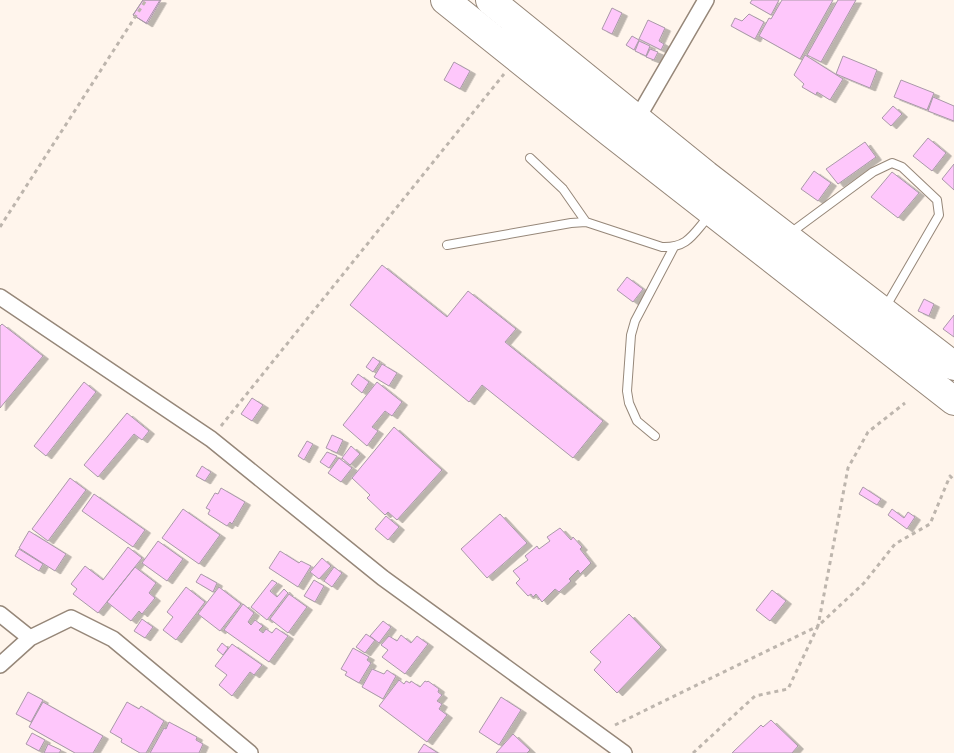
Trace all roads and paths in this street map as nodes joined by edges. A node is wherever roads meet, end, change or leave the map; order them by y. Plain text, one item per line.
1 (146, 0) edge
2 (445, 0) edge
3 (490, 0) edge
4 (706, 0) edge
5 (517, 58) junction
6 (637, 119) junction
7 (530, 158) dead end
8 (713, 212) junction
9 (586, 222) junction
10 (0, 227) edge
11 (786, 236) junction
12 (447, 245) dead end
13 (674, 247) junction
14 (0, 297) edge
15 (883, 311) junction
16 (954, 366) edge
17 (954, 402) edge
18 (905, 403) dead end
19 (655, 436) dead end
20 (211, 438) junction
21 (954, 480) edge
22 (0, 614) edge
23 (818, 626) junction
24 (30, 638) junction
25 (0, 665) edge
26 (599, 733) junction
27 (248, 752) edge
28 (624, 753) edge
29 (693, 753) edge

1 - 10 path
2 - 5 highway
3 - 6 highway
4 - 6 street
5 - 8 highway
5 - 20 path
6 - 11 highway
7 - 9 lane
8 - 13 lane
8 - 17 highway
9 - 12 lane
9 - 13 lane
11 - 15 highway
11 - 15 lane
13 - 19 lane
14 - 20 street
15 - 16 highway
18 - 23 path
20 - 26 street
21 - 23 path
22 - 24 street
23 - 26 path
23 - 29 path
24 - 25 street
24 - 27 street
26 - 28 street

